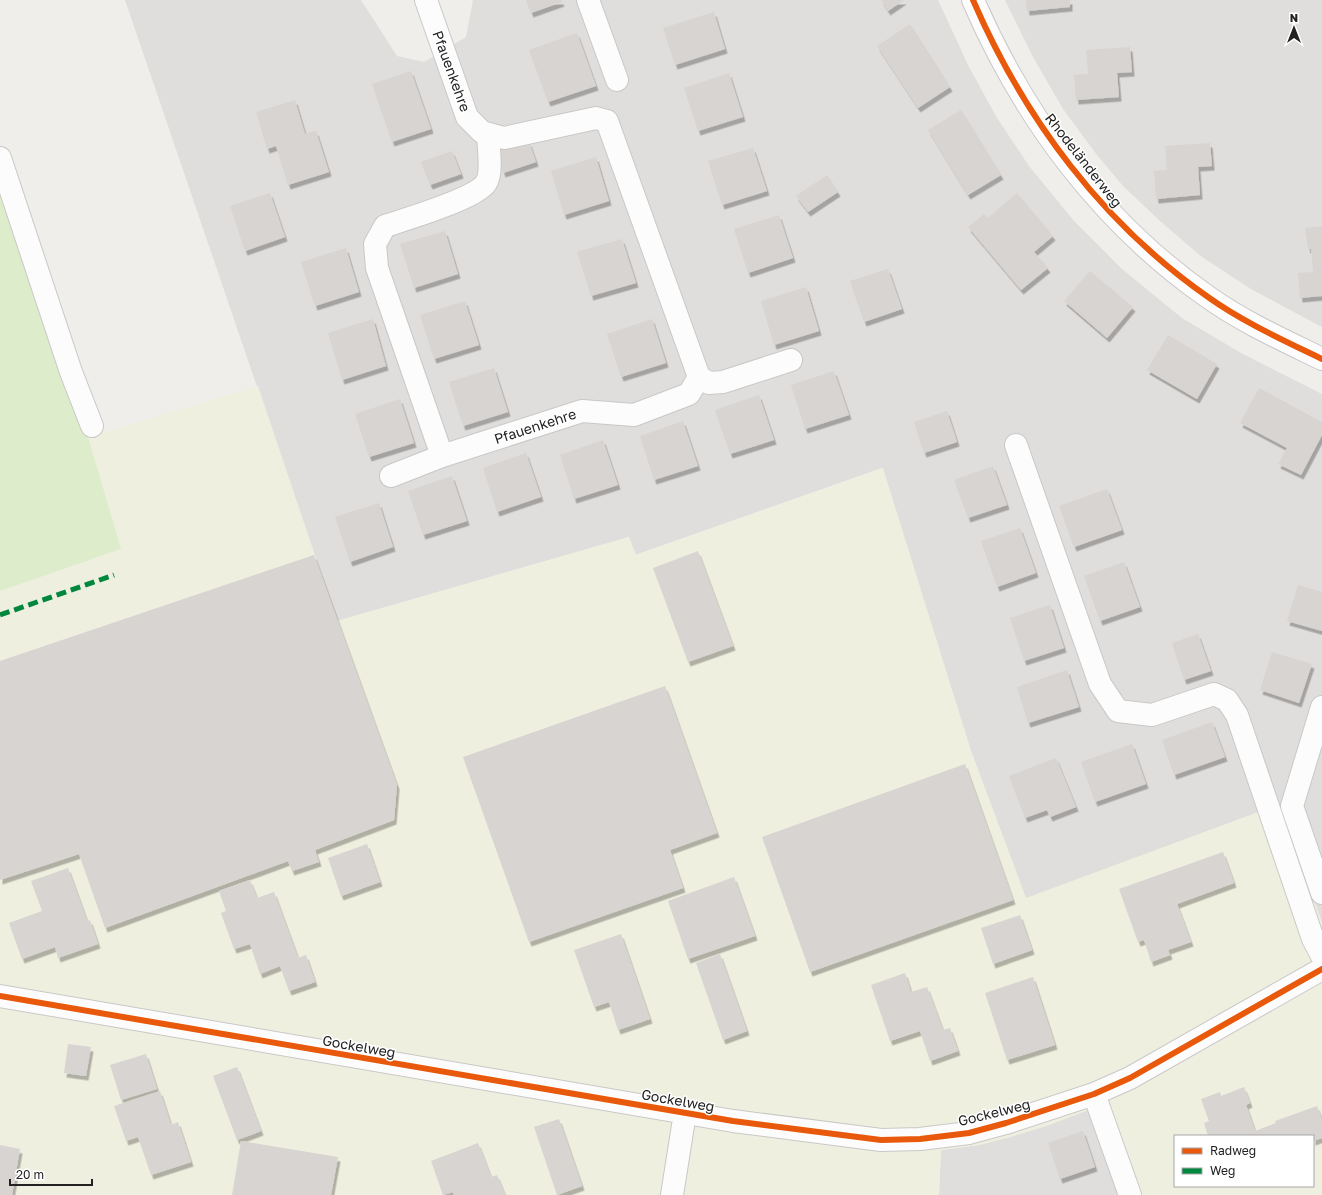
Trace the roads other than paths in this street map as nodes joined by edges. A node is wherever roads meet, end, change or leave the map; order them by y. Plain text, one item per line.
1 (426, 0) edge
2 (588, 0) edge
3 (973, 0) edge
4 (617, 80) dead end
5 (488, 134) junction
6 (0, 158) edge
7 (1322, 359) edge
8 (791, 360) dead end
9 (699, 377) junction
10 (92, 426) dead end
11 (1016, 445) dead end
12 (442, 456) junction
13 (390, 476) dead end
14 (1322, 707) edge
15 (1322, 893) edge
16 (1322, 956) edge
17 (1322, 969) edge
18 (0, 996) edge
19 (1094, 1094) junction
20 (685, 1113) junction
21 (672, 1195) edge
22 (1130, 1195) edge

1 - 5 street, Pfauenkehre
2 - 4 street
3 - 7 street, Rhodeländerweg
5 - 9 street, Pfauenkehre
5 - 12 street
6 - 10 street
8 - 9 street
9 - 12 street, Pfauenkehre
11 - 16 street
12 - 13 street, Pfauenkehre
14 - 15 street
17 - 19 street, Gockelweg
18 - 20 street, Gockelweg
19 - 20 street, Gockelweg
19 - 22 street
20 - 21 street

